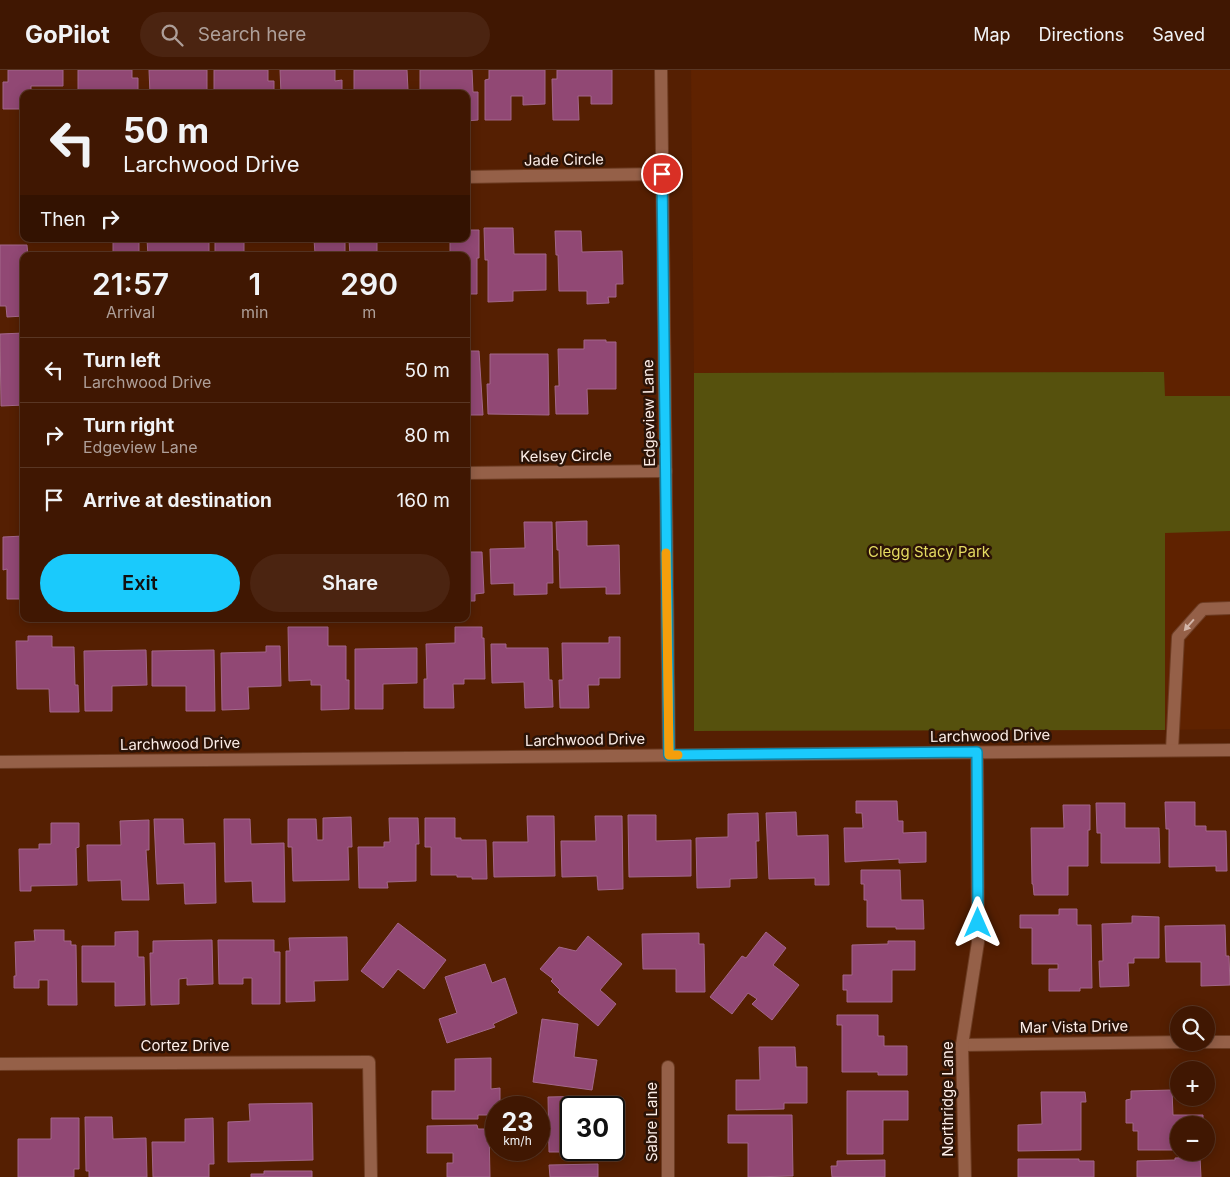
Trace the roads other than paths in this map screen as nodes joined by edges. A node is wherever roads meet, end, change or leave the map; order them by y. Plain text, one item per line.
1 (661, 70) edge
2 (662, 174) junction
3 (470, 177) edge
4 (666, 471) junction
5 (470, 473) edge
6 (1230, 608) edge
7 (1172, 750) junction
8 (1230, 750) edge
9 (977, 752) junction
10 (669, 755) junction
11 (0, 762) edge
12 (1170, 1042) edge
13 (1215, 1042) edge
14 (1230, 1042) edge
15 (962, 1045) junction
16 (0, 1064) edge
17 (668, 1067) dead end
18 (371, 1177) edge
19 (668, 1177) edge
20 (965, 1177) edge

1 - 2 street, Edgeview Lane
2 - 3 street, Jade Circle
2 - 4 street, Edgeview Lane
4 - 5 street, Kelsey Circle
4 - 10 street, Edgeview Lane
6 -> 7 street
7 - 8 street, Larchwood Drive
7 - 9 street, Larchwood Drive
9 - 10 street, Larchwood Drive
9 - 15 street, Northridge Lane
10 - 11 street, Larchwood Drive
12 - 15 street, Mar Vista Drive
13 - 14 street
15 - 20 street, Northridge Lane
16 - 18 street, Cortez Drive
17 - 19 street, Sabre Lane

